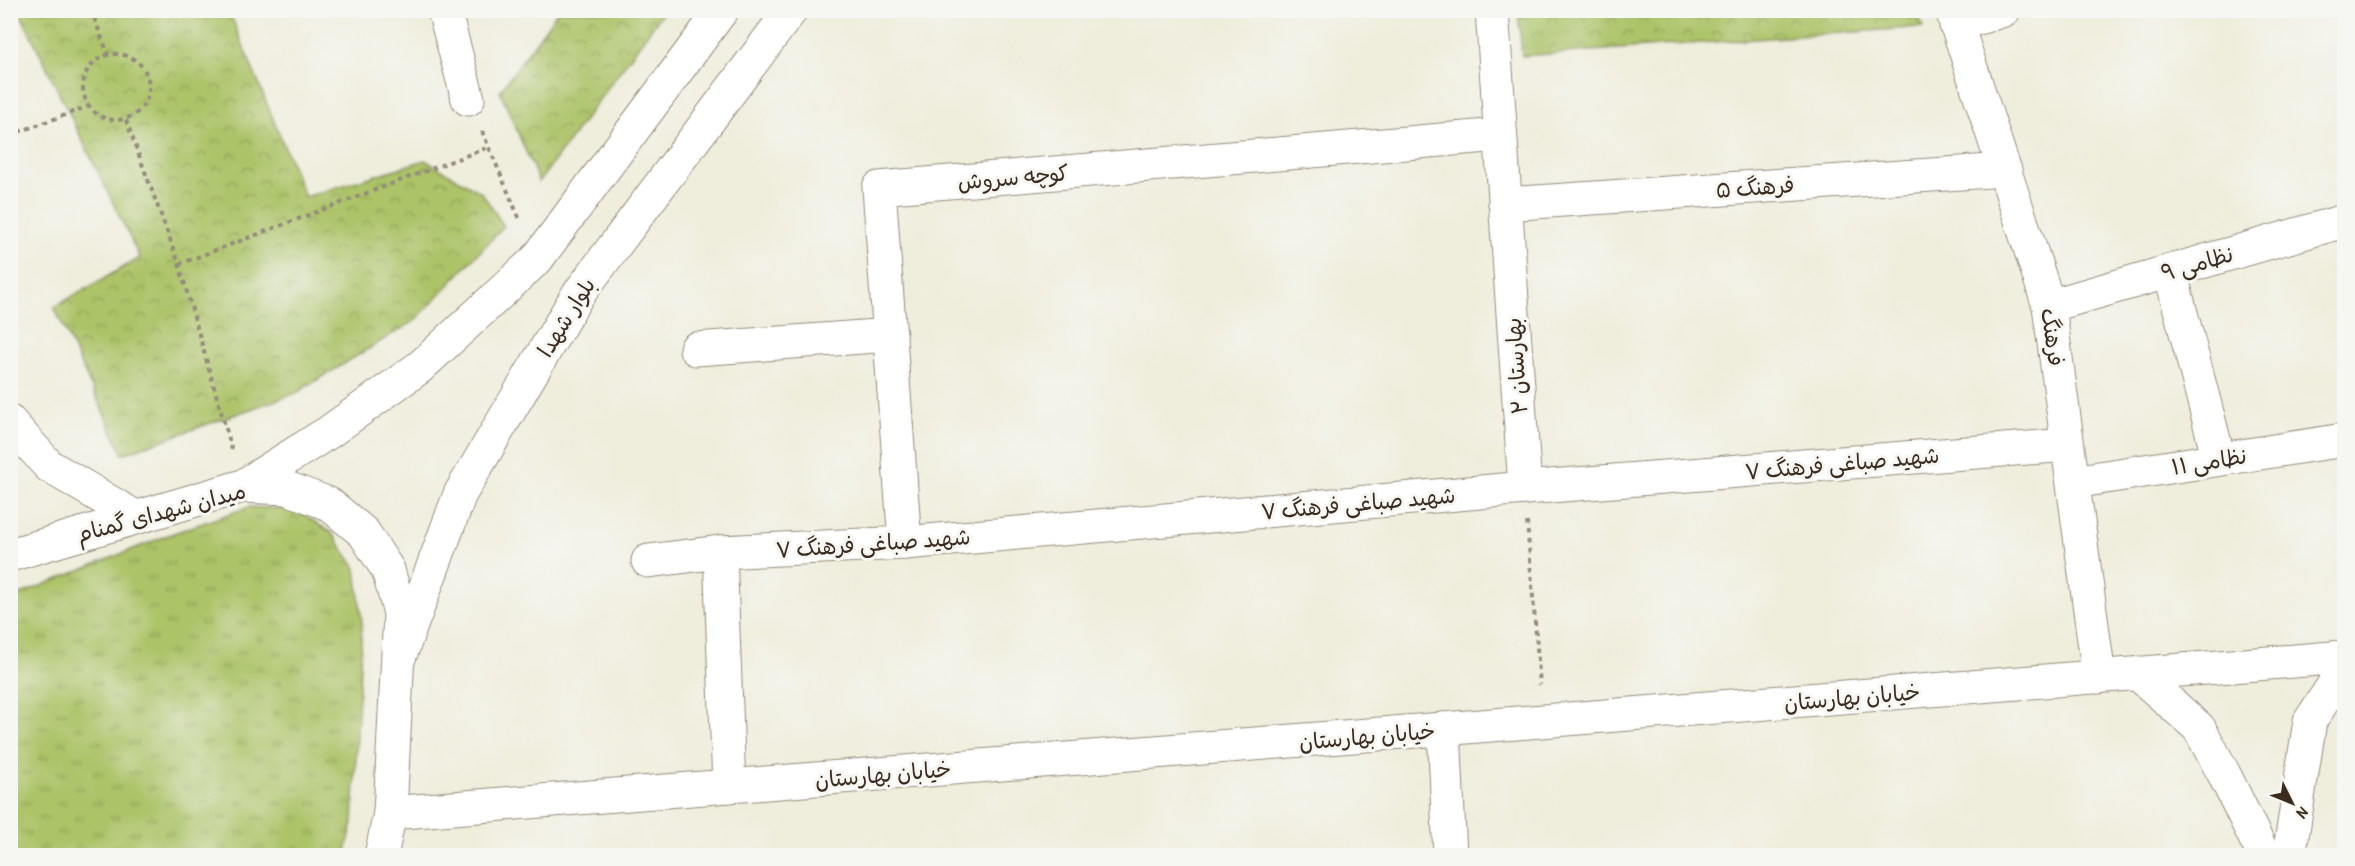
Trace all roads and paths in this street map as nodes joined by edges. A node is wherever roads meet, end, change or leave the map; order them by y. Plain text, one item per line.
1 (91, 10) edge
2 (444, 10) edge
3 (722, 10) edge
4 (791, 10) edge
5 (1491, 10) edge
6 (2004, 10) edge
7 (1954, 17) edge
8 (108, 54) junction
9 (468, 99) joint
10 (87, 107) junction
11 (126, 120) junction
12 (10, 135) edge
13 (1500, 135) junction
14 (489, 147) junction
15 (2005, 170) junction
16 (1504, 204) junction
17 (2344, 221) edge
18 (537, 260) junction
19 (179, 264) junction
20 (2170, 271) junction
21 (2049, 306) junction
22 (890, 335) junction
23 (696, 350) dead end
24 (10, 422) edge
25 (2344, 440) edge
26 (2067, 445) junction
27 (2219, 459) junction
28 (2073, 482) junction
29 (243, 486) junction
30 (1525, 488) junction
31 (135, 517) junction
32 (905, 543) junction
33 (720, 552) junction
34 (10, 555) edge
35 (648, 561) dead end
36 (2344, 657) edge
37 (399, 658) junction
38 (2344, 669) edge
39 (2138, 674) junction
40 (2099, 677) junction
41 (1542, 721) junction
42 (1444, 729) junction
43 (729, 786) junction
44 (390, 813) junction
45 (381, 855) edge
46 (1450, 855) edge
47 (2264, 855) edge
48 (2289, 855) edge

1 - 8 path
2 - 9 street
3 - 18 street
4 - 37 street, بلوار شهدا
5 - 13 street, بهارستان ۲
6 - 7 street
7 - 15 street, فرهنگ
8 - 10 path
8 - 11 path
9 - 14 path
10 - 11 path
10 - 12 path
11 - 19 path
13 - 16 street, بهارستان ۲
13 - 22 street, کوچه سروش
14 - 18 path
14 - 19 path
15 - 16 street, فرهنگ ۵
15 - 21 street, فرهنگ
16 - 30 street, بهارستان ۲
17 - 20 street, نظامی ۹
18 - 29 street
19 - 29 path
20 - 21 street, نظامی ۹
20 - 27 street
21 - 26 street, فرهنگ
22 - 23 street
22 - 32 street, کوچه سروش
24 - 31 street
25 - 27 street, نظامی ۱۱
26 - 28 street, فرهنگ
26 - 30 street, شهید صباغی فرهنگ ۷
27 - 28 street, نظامی ۱۱
28 - 40 street, فرهنگ
29 - 31 street, میدان شهدای گمنام
29 - 37 street, میدان شهدای گمنام
30 - 32 street, شهید صباغی فرهنگ ۷
30 - 41 path
31 - 34 street, میدان شهدای گمنام
32 - 33 street, شهید صباغی فرهنگ ۷
33 - 35 street, شهید صباغی فرهنگ ۷
33 - 43 street
36 - 39 street, خیابان بهارستان
37 - 44 street, میدان شهدای گمنام
38 - 48 street
39 - 40 street, خیابان بهارستان
39 - 47 street
40 - 41 street, خیابان بهارستان
41 - 42 street, خیابان بهارستان
42 - 43 street, خیابان بهارستان
42 - 46 street
43 - 44 street, خیابان بهارستان
44 - 45 street, میدان شهدای گمنام

